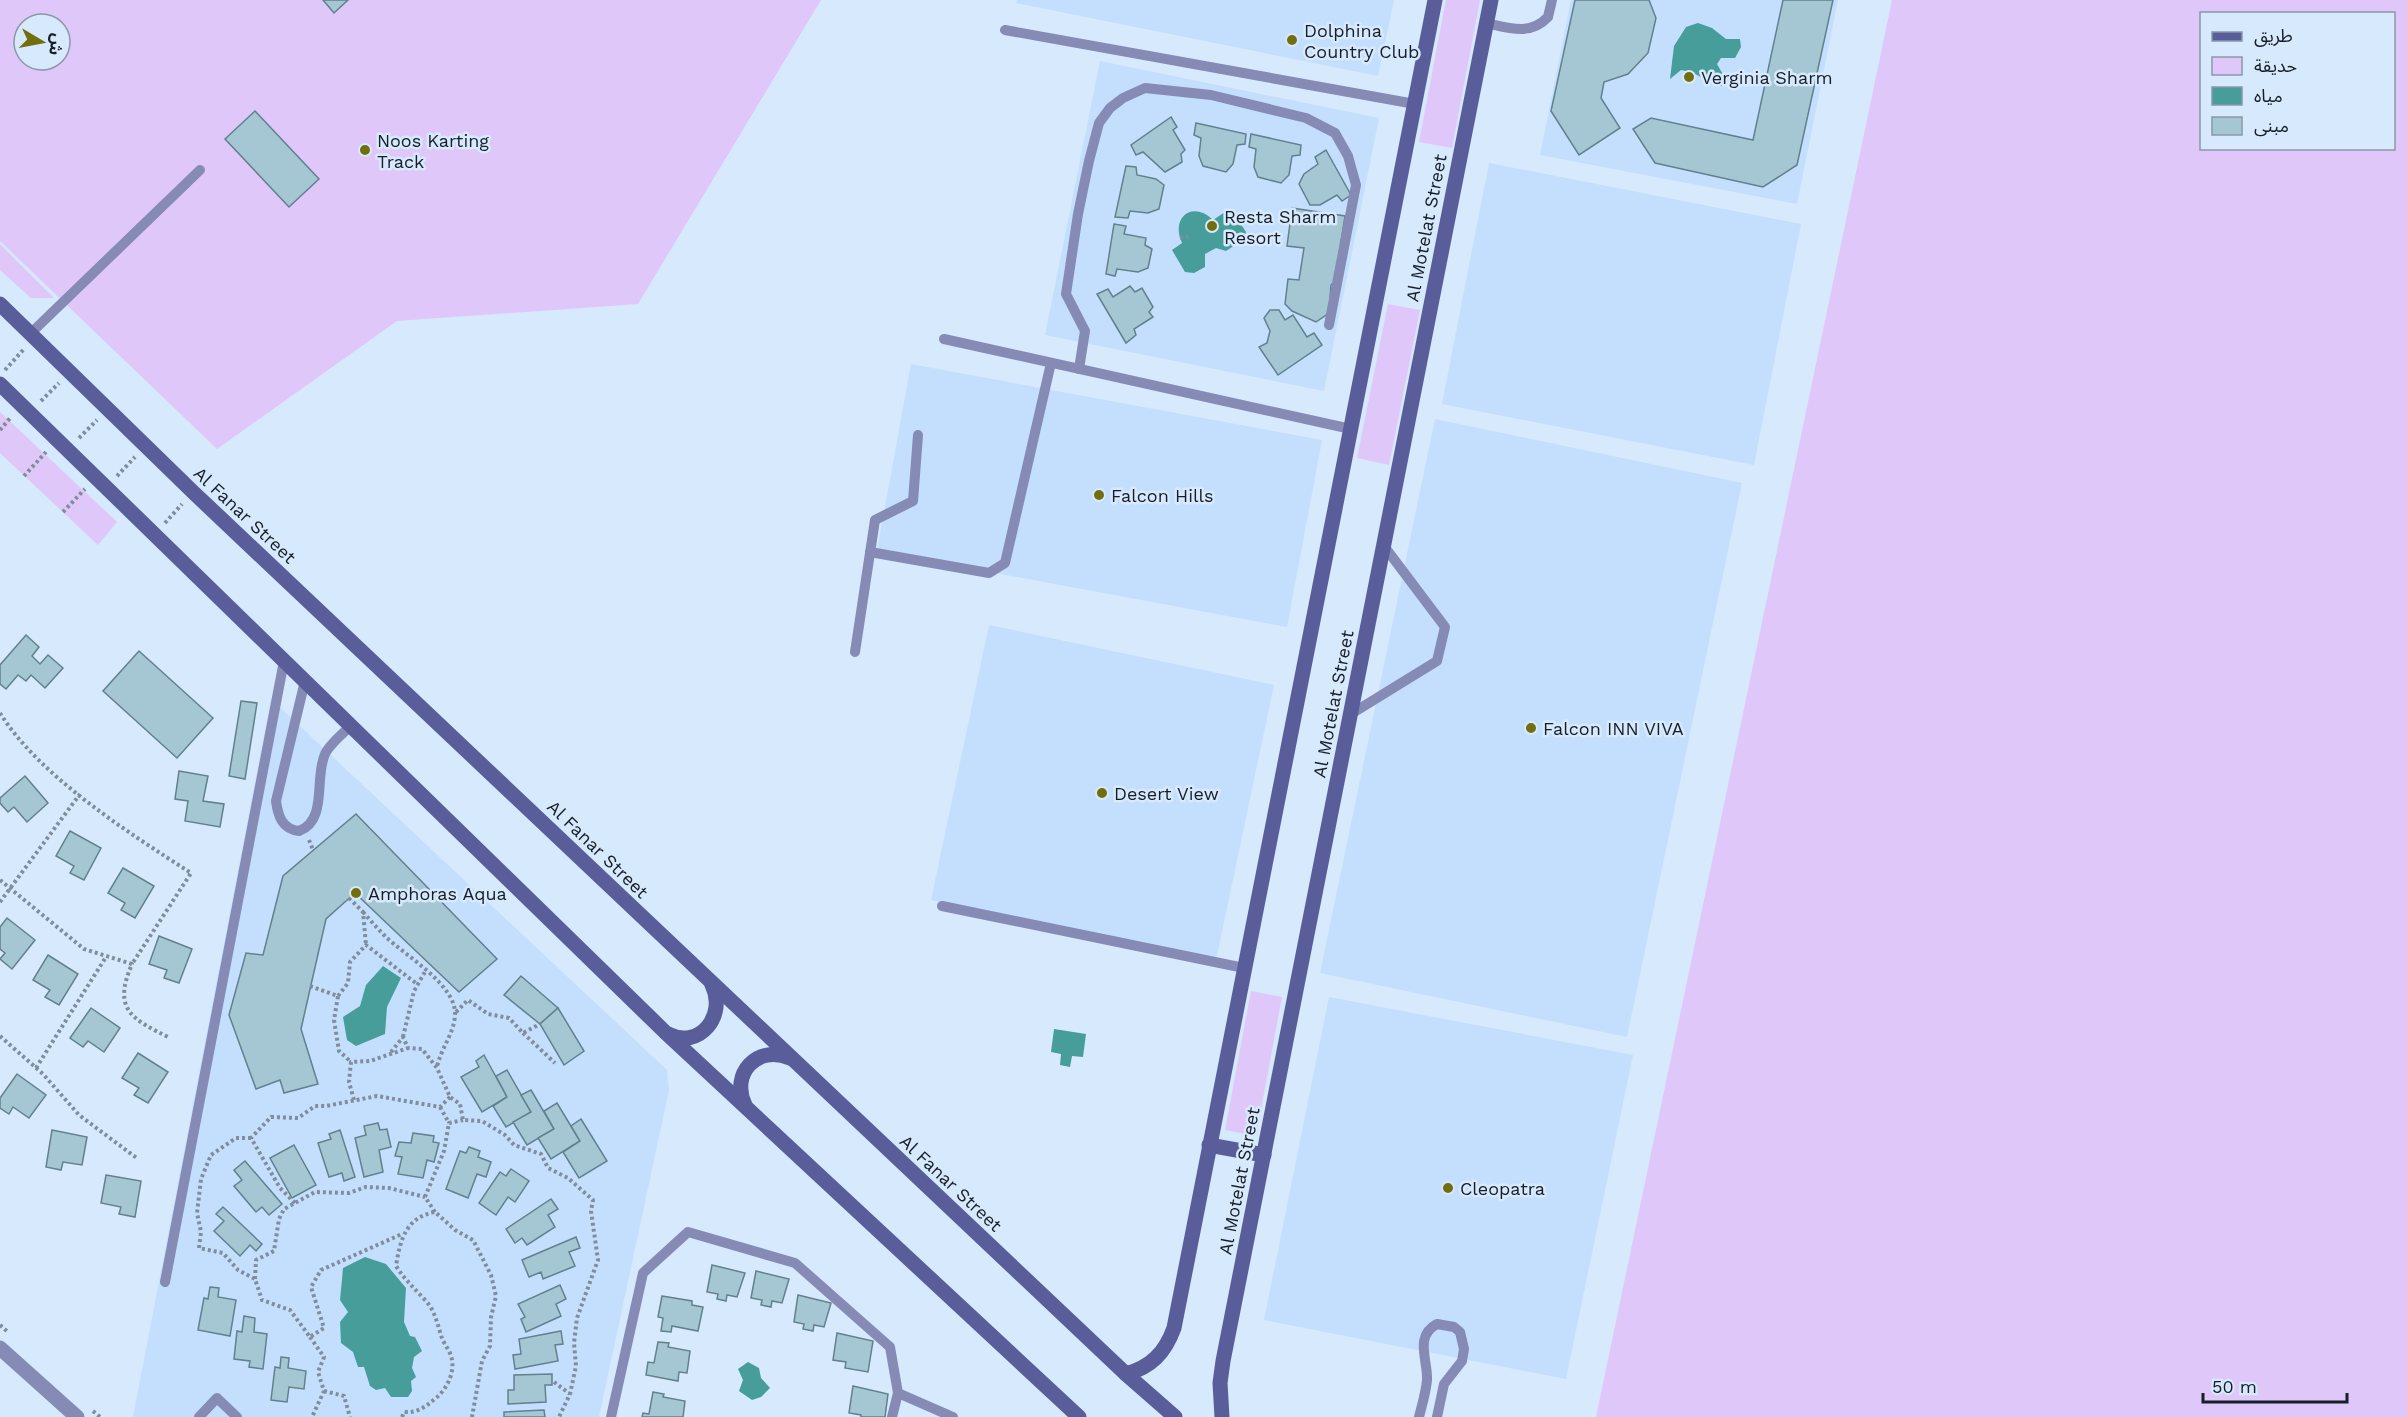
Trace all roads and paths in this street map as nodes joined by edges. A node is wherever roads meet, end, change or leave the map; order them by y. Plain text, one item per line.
1 (1435, 0) edge
2 (1491, 0) edge
3 (1552, 0) edge
4 (1486, 23) junction
5 (1005, 30) dead end
6 (1415, 104) junction
7 (200, 170) dead end
8 (1190, 236) dead end
9 (1180, 238) dead end
10 (0, 304) edge
11 (1329, 325) dead end
12 (33, 335) junction
13 (944, 339) dead end
14 (1051, 363) junction
15 (1079, 369) junction
16 (70, 372) junction
17 (0, 375) edge
18 (0, 384) edge
19 (108, 408) junction
20 (30, 413) junction
21 (11, 417) dead end
22 (1351, 429) junction
23 (0, 430) edge
24 (918, 435) dead end
25 (145, 446) junction
26 (68, 450) junction
27 (48, 451) dead end
28 (24, 476) dead end
29 (87, 487) dead end
30 (106, 488) junction
31 (193, 492) junction
32 (63, 512) dead end
33 (154, 534) junction
34 (1384, 546) junction
35 (870, 552) junction
36 (855, 652) dead end
37 (284, 661) junction
38 (305, 681) junction
39 (0, 713) edge
40 (1351, 714) junction
41 (351, 726) junction
42 (80, 794) junction
43 (0, 880) edge
44 (11, 889) junction
45 (349, 898) dead end
46 (0, 902) edge
47 (942, 906) dead end
48 (363, 912) junction
49 (366, 945) junction
50 (106, 957) junction
51 (132, 964) junction
52 (1244, 968) junction
53 (426, 970) junction
54 (417, 984) junction
55 (712, 984) junction
56 (310, 986) dead end
57 (338, 996) junction
58 (456, 1012) junction
59 (540, 1024) dead end
60 (665, 1032) junction
61 (523, 1033) junction
62 (0, 1036) edge
63 (403, 1037) junction
64 (170, 1038) dead end
65 (408, 1048) junction
66 (391, 1052) junction
67 (790, 1058) junction
68 (351, 1062) junction
69 (555, 1063) dead end
70 (36, 1068) junction
71 (437, 1068) junction
72 (450, 1097) junction
73 (354, 1100) junction
74 (745, 1105) junction
75 (440, 1107) junction
76 (463, 1120) junction
77 (449, 1123) junction
78 (251, 1138) junction
79 (1209, 1145) junction
80 (1264, 1155) junction
81 (138, 1160) dead end
82 (425, 1197) junction
83 (295, 1203) junction
84 (435, 1212) junction
85 (402, 1234) junction
86 (255, 1279) junction
87 (165, 1282) dead end
88 (310, 1337) junction
89 (0, 1348) edge
90 (1126, 1374) junction
91 (554, 1382) dead end
92 (324, 1391) junction
93 (898, 1393) junction
94 (570, 1394) junction
95 (77, 1417) edge
96 (200, 1417) edge
97 (237, 1417) edge
98 (312, 1417) edge
99 (350, 1417) edge
100 (402, 1417) edge
101 (472, 1417) edge
102 (559, 1417) edge
103 (611, 1417) edge
104 (892, 1417) edge
105 (953, 1417) edge
106 (1078, 1417) edge
107 (1175, 1417) edge
108 (1222, 1417) edge
109 (1419, 1417) edge
110 (1437, 1417) edge

1 - 6 main road, Al Motelat Street
2 - 4 main road, Al Motelat Street
3 - 4 lane
4 - 34 main road, Al Motelat Street
5 - 6 lane
6 - 22 main road, Al Motelat Street
7 - 12 lane
8 - 9 path
10 - 12 main road, Al Fanar Street
11 - 15 lane
12 - 16 main road, Al Fanar Street
12 - 17 path
13 - 14 lane
14 - 15 lane
14 - 35 lane
15 - 22 lane
16 - 19 main road, Al Fanar Street
16 - 20 path
18 - 20 main road
19 - 25 main road, Al Fanar Street
19 - 26 path
20 - 26 main road
21 - 23 path
22 - 52 main road, Al Motelat Street
24 - 35 lane
25 - 30 path
25 - 31 main road, Al Fanar Street
26 - 30 main road
27 - 28 path
29 - 32 path
30 - 33 main road
31 - 33 path
31 - 55 main road, Al Fanar Street
33 - 37 main road
34 - 40 main road, Al Motelat Street
34 - 40 lane
35 - 36 lane
37 - 38 main road
37 - 87 lane
38 - 41 main road
38 - 41 lane
39 - 42 path
40 - 80 main road, Al Motelat Street
41 - 60 main road
42 - 44 path
42 - 51 path
43 - 44 path
44 - 46 path
44 - 50 path
45 - 48 path
47 - 52 lane
48 - 49 path
48 - 53 path
49 - 54 path
49 - 57 path
50 - 51 path
50 - 70 path
51 - 64 path
52 - 79 main road, Al Motelat Street
53 - 54 path
53 - 58 path
54 - 63 path
55 - 60 main road
55 - 67 main road, Al Fanar Street
56 - 57 path
57 - 68 path
58 - 61 path
58 - 71 path
59 - 61 path
60 - 74 main road
61 - 69 path
62 - 70 path
63 - 65 path
63 - 66 path
65 - 66 path
65 - 71 path
66 - 68 path
67 - 74 main road
67 - 90 main road, Al Fanar Street
68 - 73 path
70 - 81 path
71 - 72 path
72 - 75 path
72 - 76 path
73 - 75 path
73 - 78 path
74 - 106 main road
75 - 77 path
76 - 77 path
76 - 94 path
77 - 82 path
78 - 83 path
78 - 86 path
79 - 80 main road
79 - 90 main road, Al Motelat Street
80 - 108 main road, Al Motelat Street
82 - 83 path
82 - 84 path
83 - 86 path
84 - 85 path
84 - 101 path
85 - 88 path
85 - 100 path
86 - 88 path
88 - 92 path
89 - 95 street
90 - 107 main road, Al Fanar Street
91 - 94 path
92 - 98 path
92 - 99 path
93 - 103 lane
93 - 104 lane
93 - 105 lane
94 - 102 path
96 - 97 lane
109 - 110 lane

